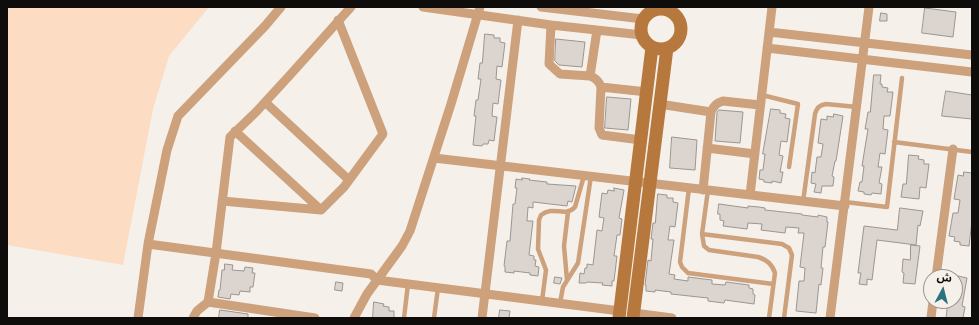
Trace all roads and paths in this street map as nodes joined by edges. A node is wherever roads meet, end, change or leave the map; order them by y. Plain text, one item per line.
1 (281, 7) edge
2 (351, 7) edge
3 (423, 7) edge
4 (541, 7) edge
5 (772, 7) edge
6 (869, 7) edge
7 (655, 8) edge
8 (670, 9) edge
9 (479, 11) edge
10 (643, 19) junction
11 (338, 20) junction
12 (518, 20) junction
13 (551, 25) junction
14 (597, 30) junction
15 (769, 32) junction
16 (642, 35) junction
17 (865, 43) junction
18 (652, 47) junction
19 (667, 48) junction
20 (767, 48) junction
21 (972, 55) edge
22 (863, 59) junction
23 (972, 72) edge
24 (590, 76) junction
25 (902, 78) dead end
26 (601, 87) junction
27 (647, 92) junction
28 (762, 95) junction
29 (265, 102) junction
30 (659, 104) junction
31 (760, 105) junction
32 (857, 107) junction
33 (711, 112) junction
34 (235, 131) junction
35 (640, 140) junction
36 (894, 142) junction
37 (707, 148) junction
38 (953, 150) junction
39 (972, 152) edge
40 (755, 154) junction
41 (434, 158) junction
42 (500, 166) junction
43 (789, 167) dead end
44 (587, 176) junction
45 (349, 180) junction
46 (635, 182) junction
47 (650, 183) junction
48 (689, 188) junction
49 (705, 190) junction
50 (750, 195) junction
51 (222, 201) junction
52 (803, 202) junction
53 (845, 204) junction
54 (321, 210) junction
55 (568, 212) junction
56 (702, 234) junction
57 (148, 244) junction
58 (216, 253) junction
59 (937, 269) edge
60 (377, 280) junction
61 (567, 280) junction
62 (408, 284) junction
63 (773, 284) junction
64 (438, 288) junction
65 (485, 294) junction
66 (542, 301) junction
67 (208, 302) junction
68 (560, 303) junction
69 (619, 315) edge
70 (634, 316) edge
71 (138, 318) edge
72 (193, 318) edge
73 (315, 318) edge
74 (354, 318) edge
75 (404, 318) edge
76 (434, 318) edge
77 (482, 318) edge
78 (672, 318) edge
79 (769, 318) edge
80 (784, 318) edge
81 (830, 318) edge

1 - 57 street
2 - 11 street
3 - 9 street
4 - 10 street
5 - 15 street
6 - 17 street
7 - 8 street
7 - 10 street
8 - 19 street
9 - 12 street
9 - 41 street
10 - 16 street
11 - 29 street
11 - 45 street
12 - 13 street
12 - 42 street
13 - 14 street
13 - 24 street
14 - 16 street
14 - 24 street
15 - 17 street
15 - 20 street
16 - 18 street
17 - 21 street
17 - 22 street
18 - 19 street
18 - 27 street
19 - 30 street
20 - 22 street
20 - 28 street
22 - 23 street
22 - 32 street
24 - 26 street
25 - 36 lane
26 - 27 street
26 - 35 street
27 - 35 street
28 - 31 street
28 - 43 lane
29 - 34 street
29 - 45 street
30 - 33 street
30 - 47 street
31 - 33 street
31 - 40 street
32 - 52 lane
32 - 53 street
33 - 37 street
34 - 51 street
34 - 54 street
35 - 46 street
36 - 38 lane
36 - 53 lane
37 - 40 street
37 - 49 street
38 - 39 lane
38 - 59 street
40 - 50 street
41 - 42 street
41 - 60 street
42 - 44 street
42 - 65 street
44 - 46 street
44 - 55 lane
44 - 61 lane
45 - 54 street
46 - 47 street
46 - 69 street
47 - 48 street
47 - 70 street
48 - 49 street
48 - 63 lane
49 - 50 street
49 - 56 lane
50 - 52 street
51 - 54 street
51 - 58 street
52 - 53 street
53 - 81 street
55 - 61 lane
55 - 66 lane
56 - 63 lane
56 - 80 lane
57 - 58 street
57 - 71 street
58 - 60 street
58 - 67 street
60 - 62 street
60 - 74 street
61 - 68 lane
62 - 64 street
62 - 75 lane
63 - 79 lane
64 - 65 street
64 - 76 lane
65 - 66 street
65 - 77 street
66 - 68 street
67 - 72 street
67 - 73 street
68 - 69 street
70 - 78 street

